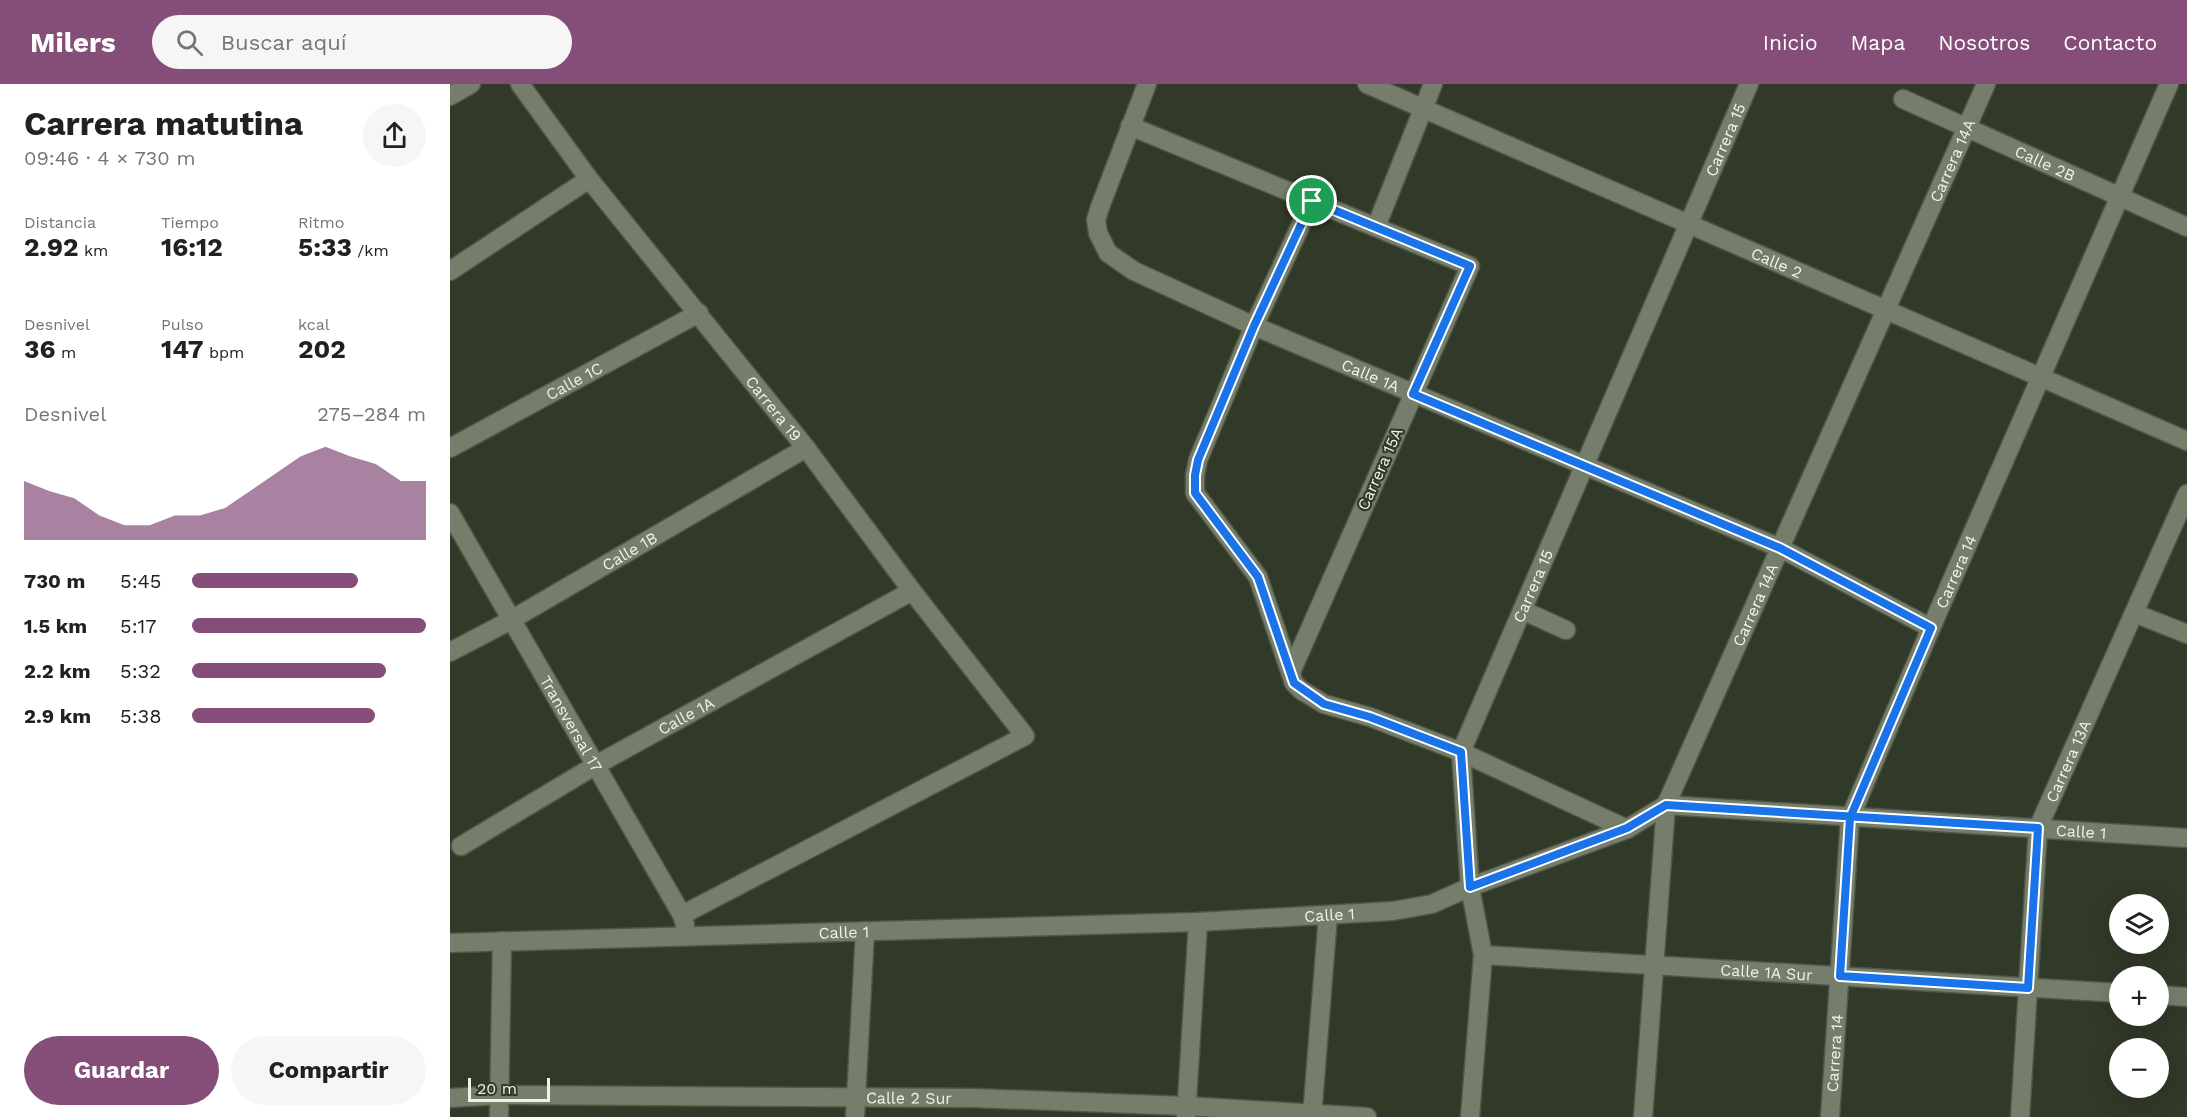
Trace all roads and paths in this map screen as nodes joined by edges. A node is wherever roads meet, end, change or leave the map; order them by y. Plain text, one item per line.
1 (471, 84) edge
2 (520, 84) edge
3 (1148, 84) edge
4 (1367, 84) edge
5 (1433, 84) edge
6 (1749, 84) edge
7 (1986, 84) edge
8 (2169, 84) edge
9 (450, 96) edge
10 (1903, 99) dead end
11 (1423, 108) junction
12 (1130, 126) junction
13 (1967, 128) junction
14 (589, 179) junction
15 (2120, 196) junction
16 (1312, 201) junction
17 (1689, 224) junction
18 (1376, 227) junction
19 (2187, 227) edge
20 (450, 271) edge
21 (1886, 310) junction
22 (699, 313) junction
23 (1254, 326) junction
24 (2040, 377) junction
25 (1413, 394) junction
26 (2187, 441) edge
27 (450, 448) edge
28 (806, 448) junction
29 (1584, 466) junction
30 (2187, 494) edge
31 (450, 513) edge
32 (1780, 548) junction
33 (912, 591) junction
34 (1522, 610) junction
35 (2134, 613) junction
36 (511, 620) junction
37 (1931, 628) junction
38 (1566, 630) dead end
39 (2187, 634) edge
40 (450, 652) edge
41 (1291, 672) junction
42 (1461, 752) junction
43 (596, 765) junction
44 (1666, 805) junction
45 (1850, 818) junction
46 (1627, 828) junction
47 (2038, 828) junction
48 (2187, 838) edge
49 (461, 846) dead end
50 (1470, 887) junction
51 (682, 915) junction
52 (1328, 915) junction
53 (1198, 922) junction
54 (865, 931) junction
55 (687, 936) junction
56 (502, 941) junction
57 (450, 943) edge
58 (1483, 955) junction
59 (1654, 965) junction
60 (1840, 976) junction
61 (2028, 988) junction
62 (2109, 992) edge
63 (2169, 996) edge
64 (2187, 997) edge
65 (500, 1095) junction
66 (450, 1098) edge
67 (856, 1098) junction
68 (1035, 1109) edge
69 (1186, 1112) edge
70 (1312, 1115) edge
71 (500, 1117) edge
72 (855, 1117) edge
73 (1367, 1117) edge
74 (1470, 1117) edge
75 (1642, 1117) edge
76 (1830, 1117) edge
77 (2020, 1117) edge

1 - 9 street
2 - 14 street, Carrera 19
3 - 12 street, Calle 1A
4 - 11 street, Calle 2
5 - 11 street
6 - 17 street, Carrera 15
7 - 13 street, Carrera 14A
8 - 15 street, Carrera 14
10 - 13 street, Calle 2B
11 - 17 street, Calle 2
11 - 18 street
12 - 16 street
12 - 23 street, Calle 1A
13 - 15 street, Calle 2B
13 - 21 street, Carrera 14A
14 - 20 street
14 - 22 street, Carrera 19
15 - 19 street, Calle 2B
15 - 24 street, Carrera 14
16 - 18 street
16 - 23 street
17 - 21 street, Calle 2
17 - 29 street, Carrera 15
18 - 25 street, Carrera 15A
21 - 24 street, Calle 2
21 - 32 street, Carrera 14A
22 - 27 street, Calle 1C
22 - 28 street, Carrera 19
23 - 25 street, Calle 1A
23 - 41 street
24 - 26 street, Calle 2
24 - 37 street, Carrera 14
25 - 29 street, Calle 1A
25 - 41 street, Carrera 15A
28 - 33 street, Carrera 19
28 - 36 street, Calle 1B
29 - 32 street, Calle 1A
29 - 34 street, Carrera 15
30 - 35 street, Carrera 13A
31 - 36 street, Transversal 17
32 - 37 street, Calle 1A
32 - 44 street, Carrera 14A
33 - 43 street, Calle 1A
33 - 51 street, Carrera 19
34 - 38 street
34 - 42 street, Carrera 15
35 - 39 street
35 - 47 street, Carrera 13A
36 - 40 street, Calle 1B
36 - 43 street, Transversal 17
37 - 45 street, Carrera 14
41 - 42 street
42 - 46 street
42 - 50 street, Carrera 15
43 - 49 street, Calle 1A
43 - 51 street, Transversal 17
44 - 45 street, Calle 1
44 - 46 street, Calle 1
44 - 59 street, Carrera 14A
45 - 47 street, Calle 1
45 - 60 street, Carrera 14
46 - 50 street, Calle 1
47 - 48 street, Calle 1
47 - 61 street, Carrera 13A
50 - 52 street, Calle 1
50 - 58 street, Carrera 15
51 - 55 street, Transversal 17
52 - 53 street, Calle 1
52 - 70 street
53 - 54 street, Calle 1
53 - 69 street
54 - 55 street, Calle 1
54 - 67 street
55 - 56 street, Calle 1
56 - 57 street, Calle 1
56 - 65 street
58 - 59 street, Calle 1A Sur
58 - 74 street, Carrera 15
59 - 60 street, Calle 1A Sur
59 - 75 street, Carrera 14A
60 - 61 street, Calle 1A Sur
60 - 76 street, Carrera 14
61 - 62 street, Calle 1A Sur
61 - 77 street, Carrera 13A
63 - 64 street
65 - 66 street, Calle 2 Sur
65 - 67 street, Calle 2 Sur
65 - 71 street
67 - 68 street, Calle 2 Sur
67 - 72 street
68 - 69 street, Calle 2 Sur
69 - 70 street, Calle 2 Sur
70 - 73 street, Calle 2 Sur

